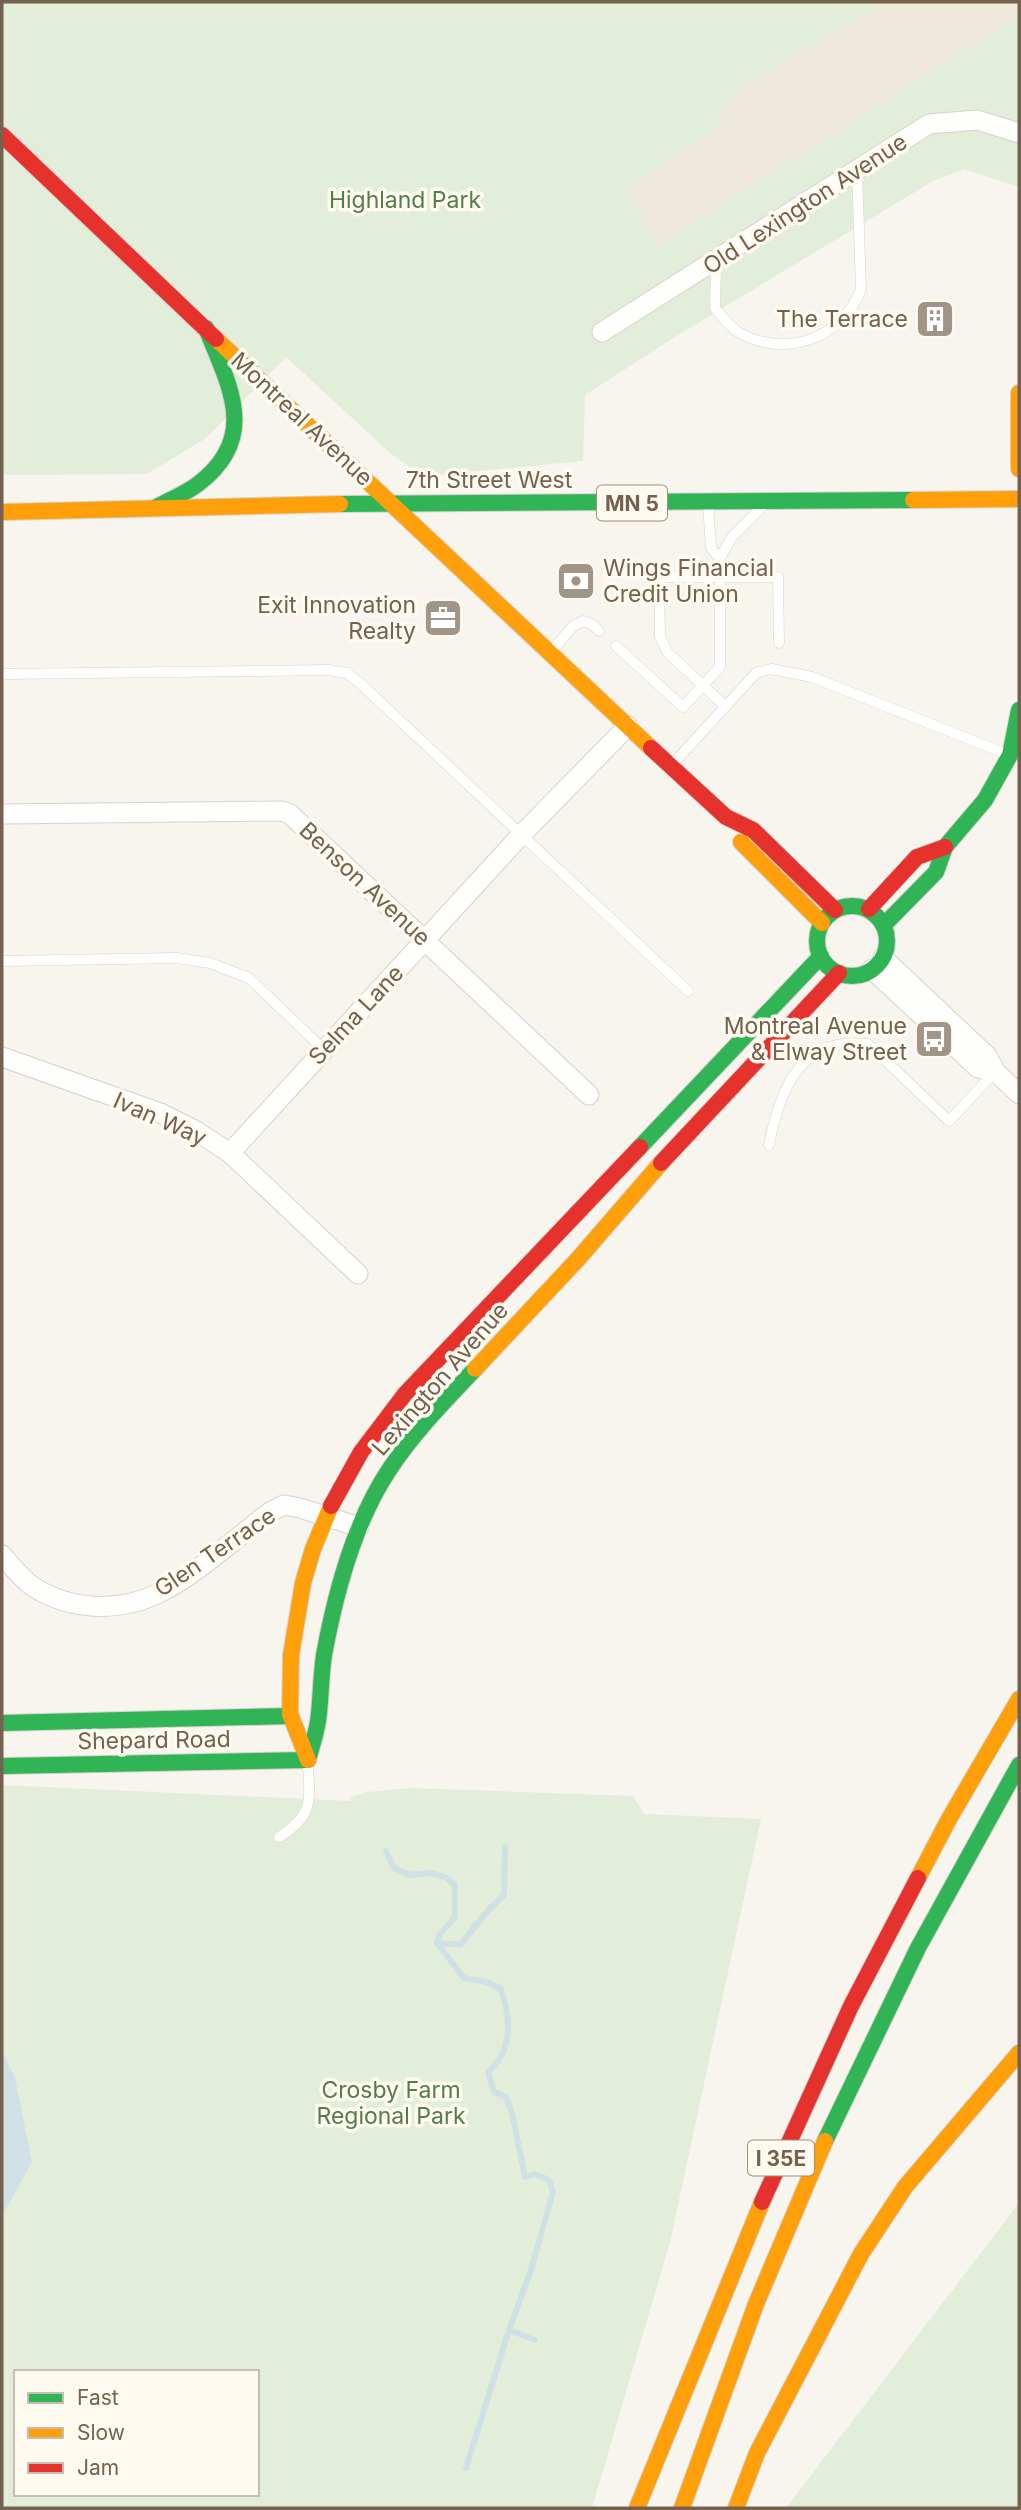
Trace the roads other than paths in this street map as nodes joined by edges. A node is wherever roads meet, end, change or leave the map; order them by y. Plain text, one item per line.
1 (1019, 133) edge
2 (2, 135) edge
3 (857, 171) junction
4 (716, 261) junction
5 (206, 328) junction
6 (602, 332) dead end
7 (1019, 393) edge
8 (1019, 469) edge
9 (1019, 499) edge
10 (769, 501) junction
11 (708, 502) junction
12 (391, 503) junction
13 (153, 510) junction
14 (2, 512) edge
15 (720, 558) junction
16 (720, 576) junction
17 (599, 631) dead end
18 (779, 643) dead end
19 (616, 646) dead end
20 (551, 652) junction
21 (2, 674) edge
22 (703, 685) junction
23 (725, 706) junction
24 (1019, 710) edge
25 (628, 726) junction
26 (1015, 758) edge
27 (671, 766) junction
28 (2, 814) edge
29 (726, 817) junction
30 (522, 834) junction
31 (945, 847) junction
32 (835, 909) junction
33 (869, 909) junction
34 (822, 923) junction
35 (884, 925) junction
36 (425, 941) junction
37 (821, 956) junction
38 (2, 961) edge
39 (878, 964) junction
40 (839, 973) junction
41 (688, 991) dead end
42 (324, 1050) junction
43 (2, 1057) edge
44 (996, 1072) junction
45 (1019, 1094) edge
46 (589, 1095) dead end
47 (769, 1145) dead end
48 (230, 1153) junction
49 (358, 1274) dead end
50 (326, 1516) junction
51 (359, 1527) junction
52 (2, 1555) edge
53 (1019, 1699) edge
54 (290, 1716) junction
55 (2, 1723) edge
56 (308, 1759) junction
57 (1019, 1765) edge
58 (2, 1766) edge
59 (279, 1837) dead end
60 (1019, 2053) edge
61 (637, 2508) edge
62 (682, 2508) edge
63 (736, 2508) edge

1 - 3 street, Old Lexington Avenue
2 - 5 main road, Montreal Avenue
3 - 4 street, Old Lexington Avenue
3 - 4 lane
4 - 6 street, Old Lexington Avenue
5 - 12 main road, Montreal Avenue
5 - 13 main road
7 - 8 main road
9 - 10 main road, 7th Street West / MN 5
10 - 11 main road, 7th Street West / MN 5
10 - 15 lane
11 - 12 main road, 7th Street West / MN 5
11 - 15 lane
12 - 13 main road, 7th Street West / MN 5
12 - 20 main road, Montreal Avenue
13 - 14 main road, 7th Street West / MN 5
15 - 16 lane
16 - 18 lane
16 - 22 lane
16 - 22 lane
17 - 20 lane
19 - 22 lane
20 - 25 main road, Montreal Avenue
21 - 30 lane
22 - 23 lane
23 - 26 lane
23 - 27 lane
24 - 26 main road
25 - 27 main road, Montreal Avenue
25 - 30 street, Selma Lane
26 - 31 main road
27 - 29 main road, Montreal Avenue
28 - 36 street, Benson Avenue
29 - 32 main road, Montreal Avenue
29 - 34 main road, Montreal Avenue
30 - 36 street, Selma Lane
30 - 41 lane
31 - 33 main road
31 - 35 main road
32 - 33 main road
32 - 34 main road
33 - 35 main road
34 - 37 main road
35 - 39 main road
36 - 42 street, Selma Lane
36 - 46 street, Benson Avenue
37 - 40 main road
37 - 50 main road, Lexington Avenue
38 - 42 lane
39 - 40 main road
39 - 44 street
40 - 51 main road, Lexington Avenue
42 - 48 street, Selma Lane
43 - 48 street, Ivan Way
44 - 45 street
44 - 47 lane
48 - 49 street, Ivan Way
50 - 51 street, Glen Terrace
50 - 52 street, Glen Terrace
50 - 54 main road, Lexington Avenue
51 - 56 main road, Lexington Avenue
53 - 61 main road, I 35E
54 - 55 main road, Shepard Road
54 - 56 main road, Lexington Avenue
56 - 58 main road, Shepard Road
56 - 59 lane
57 - 62 main road, I 35E
60 - 63 main road

